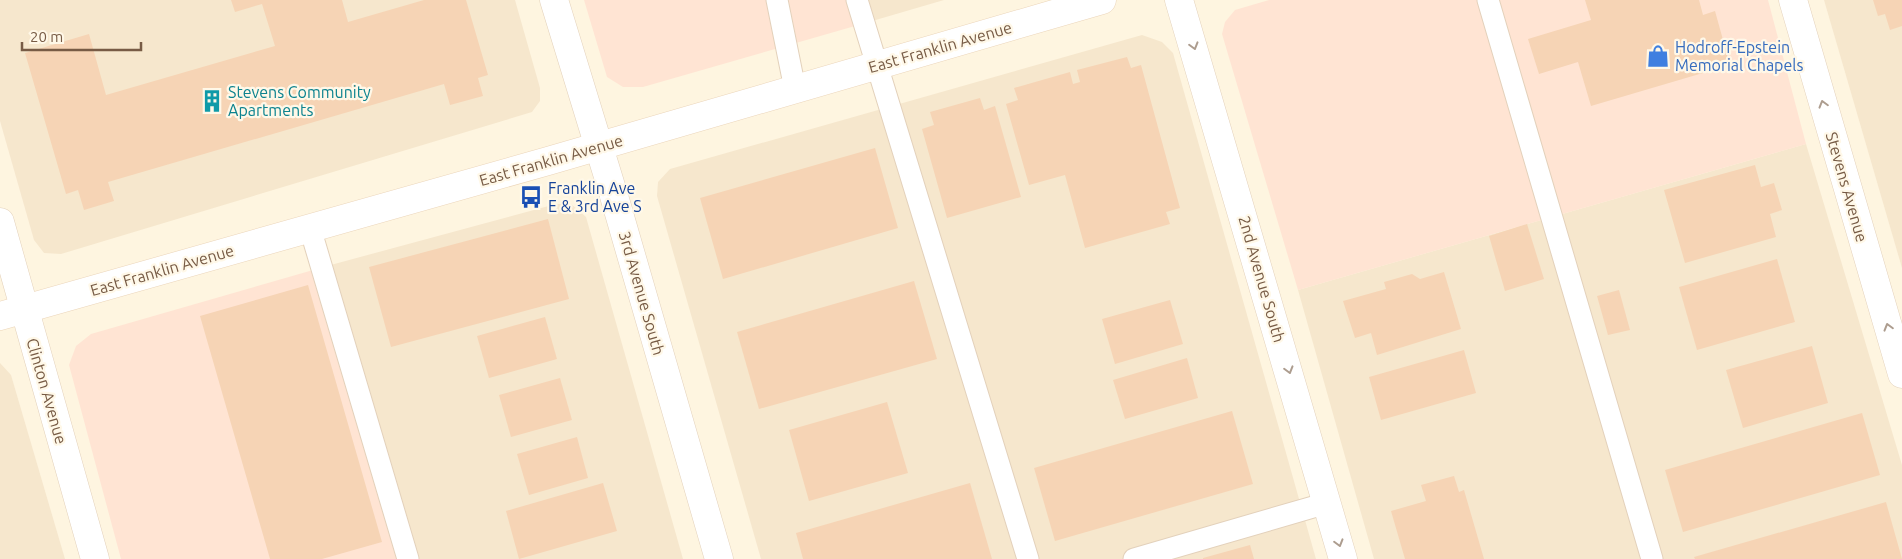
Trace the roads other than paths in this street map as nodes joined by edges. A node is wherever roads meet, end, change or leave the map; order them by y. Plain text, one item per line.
1 (554, 0) edge
2 (777, 0) edge
3 (857, 0) edge
4 (1102, 0) edge
5 (1179, 0) edge
6 (1488, 0) edge
7 (1792, 0) edge
8 (878, 65) junction
9 (795, 89) junction
10 (599, 146) junction
11 (0, 222) edge
12 (310, 228) junction
13 (12, 312) edge
14 (1902, 374) edge
15 (1327, 503) junction
16 (95, 559) edge
17 (408, 559) edge
18 (719, 559) edge
19 (1028, 559) edge
20 (1134, 559) edge
21 (1343, 559) edge
22 (1652, 559) edge

1 - 10 street, 3rd Avenue South
2 - 9 lane
3 - 8 lane
4 - 8 street, East Franklin Avenue
5 -> 15 street, 2nd Avenue South
6 - 22 lane
14 -> 7 street, Stevens Avenue
8 - 9 street, East Franklin Avenue
8 - 19 lane
9 - 10 street, East Franklin Avenue
10 - 12 street, East Franklin Avenue
10 - 18 street, 3rd Avenue South
11 - 13 street, Clinton Avenue
12 - 13 street, East Franklin Avenue
12 - 17 lane
13 - 16 street, Clinton Avenue
15 - 20 lane
15 -> 21 street, 2nd Avenue South

